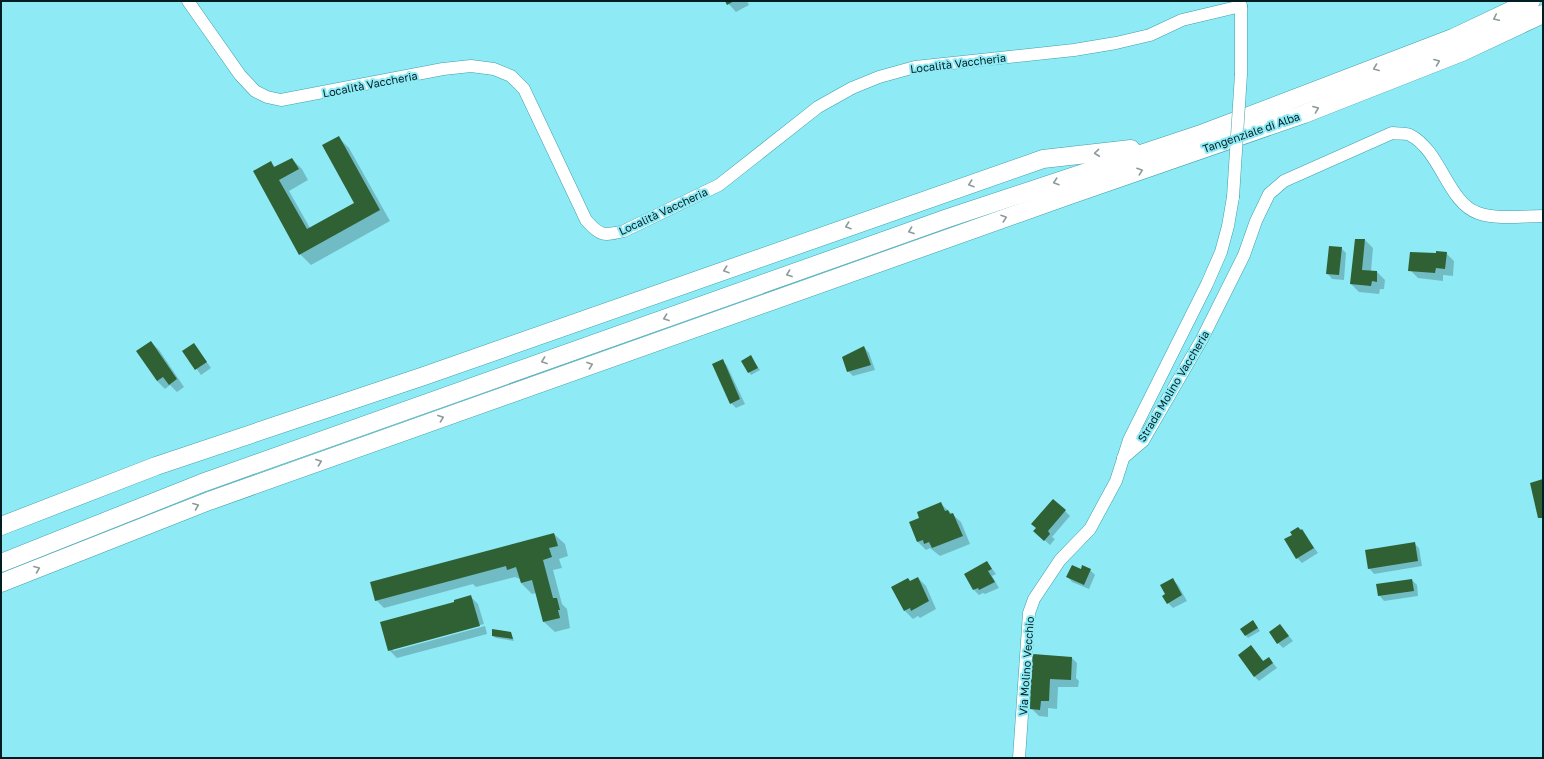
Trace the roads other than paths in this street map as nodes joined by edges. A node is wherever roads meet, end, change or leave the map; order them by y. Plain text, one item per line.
1 (188, 1) edge
2 (1531, 1) edge
3 (1243, 3) edge
4 (1543, 14) edge
5 (1204, 133) junction
6 (1543, 216) edge
7 (1123, 458) junction
8 (1, 526) edge
9 (1, 563) edge
10 (1, 584) edge
11 (1019, 758) edge

1 - 3 street, Località Vaccheria
2 -> 5 highway
3 - 7 street, Strada Molino Vaccheria, bridge
10 -> 4 highway, Tangenziale di Alba
5 -> 8 highway
5 -> 9 highway
6 - 7 street, Strada Molino Vaccheria
7 - 11 street, Via Molino Vecchio

